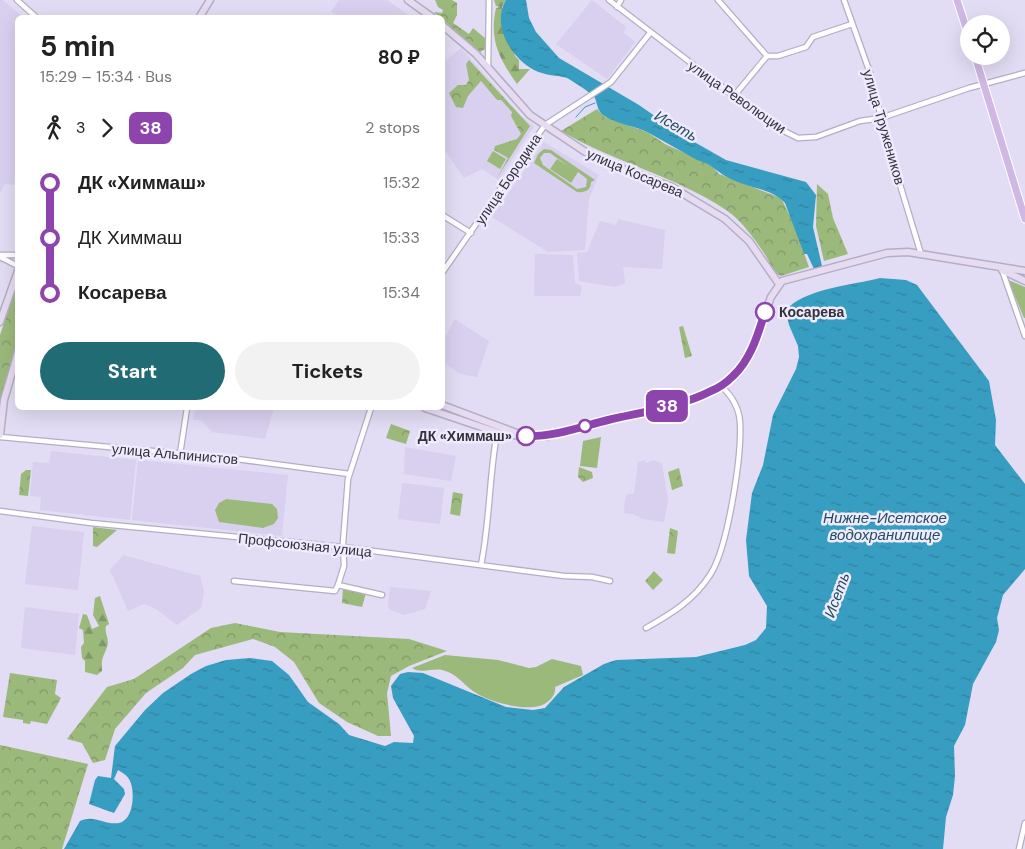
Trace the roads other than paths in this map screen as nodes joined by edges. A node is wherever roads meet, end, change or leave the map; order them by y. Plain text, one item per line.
1 (17, 0) edge
2 (210, 0) edge
3 (408, 0) edge
4 (489, 0) edge
5 (609, 0) edge
6 (622, 0) edge
7 (718, 0) edge
8 (844, 0) edge
9 (957, 0) edge
10 (617, 7) junction
11 (34, 15) edge
12 (201, 15) edge
13 (429, 15) edge
14 (962, 15) edge
15 (852, 24) junction
16 (445, 28) edge
17 (650, 33) junction
18 (767, 56) junction
19 (978, 65) edge
20 (488, 67) junction
21 (1025, 73) edge
22 (983, 84) junction
23 (734, 96) junction
24 (881, 118) junction
25 (545, 125) junction
26 (445, 217) edge
27 (1025, 219) edge
28 (471, 233) junction
29 (922, 254) junction
30 (15, 255) edge
31 (0, 256) edge
32 (15, 264) edge
33 (994, 266) junction
34 (445, 268) edge
35 (1002, 270) junction
36 (1025, 271) edge
37 (15, 280) edge
38 (1025, 281) edge
39 (779, 284) junction
40 (0, 322) edge
41 (1025, 336) edge
42 (15, 361) edge
43 (721, 386) junction
44 (445, 406) edge
45 (187, 410) edge
46 (371, 410) edge
47 (431, 410) edge
48 (0, 420) edge
49 (497, 433) junction
50 (0, 436) edge
51 (526, 436) junction
52 (180, 454) junction
53 (349, 474) junction
54 (0, 510) edge
55 (343, 548) junction
56 (481, 565) junction
57 (234, 581) dead end
58 (610, 581) dead end
59 (338, 585) junction
60 (382, 595) dead end
61 (646, 628) dead end
62 (1025, 823) edge
63 (1018, 849) edge

1 - 11 street
2 - 12 main road
3 - 13 main road
4 - 20 street
5 - 10 street, улица Революции
6 - 10 street
7 - 18 street
8 - 15 street, улица Тружеников
9 - 14 main road
10 - 17 street, улица Революции
15 - 18 street
15 - 24 street, улица Тружеников
16 - 20 main road, улица Косарева
17 - 23 street, улица Революции
17 - 25 street, улица Бородина
18 - 23 street
19 - 22 main road
20 - 25 main road, улица Косарева
21 - 22 street, улица Революции
22 - 24 street, улица Революции
22 - 27 main road
23 - 24 street, улица Революции
24 - 29 street, улица Тружеников
25 - 28 street, улица Бородина
25 - 39 main road, улица Косарева
26 - 28 street
28 - 34 street, улица Бородина
29 - 33 main road
29 - 39 main road
30 - 31 street
31 - 32 street
33 - 35 main road
33 - 36 main road
35 - 38 main road
35 - 41 street
37 - 40 main road
39 - 43 main road
42 - 48 main road
43 - 51 main road
43 - 61 street
44 - 51 main road
45 - 52 street
46 - 53 street
47 - 49 main road
48 - 50 main road
49 - 51 main road
49 - 56 street
50 - 52 street, улица Альпинистов
52 - 53 street, улица Альпинистов
53 - 55 street
54 - 55 street, Профсоюзная улица
55 - 56 street, Профсоюзная улица
55 - 59 street
56 - 58 street, Профсоюзная улица
57 - 59 street
59 - 60 street
62 - 63 street

